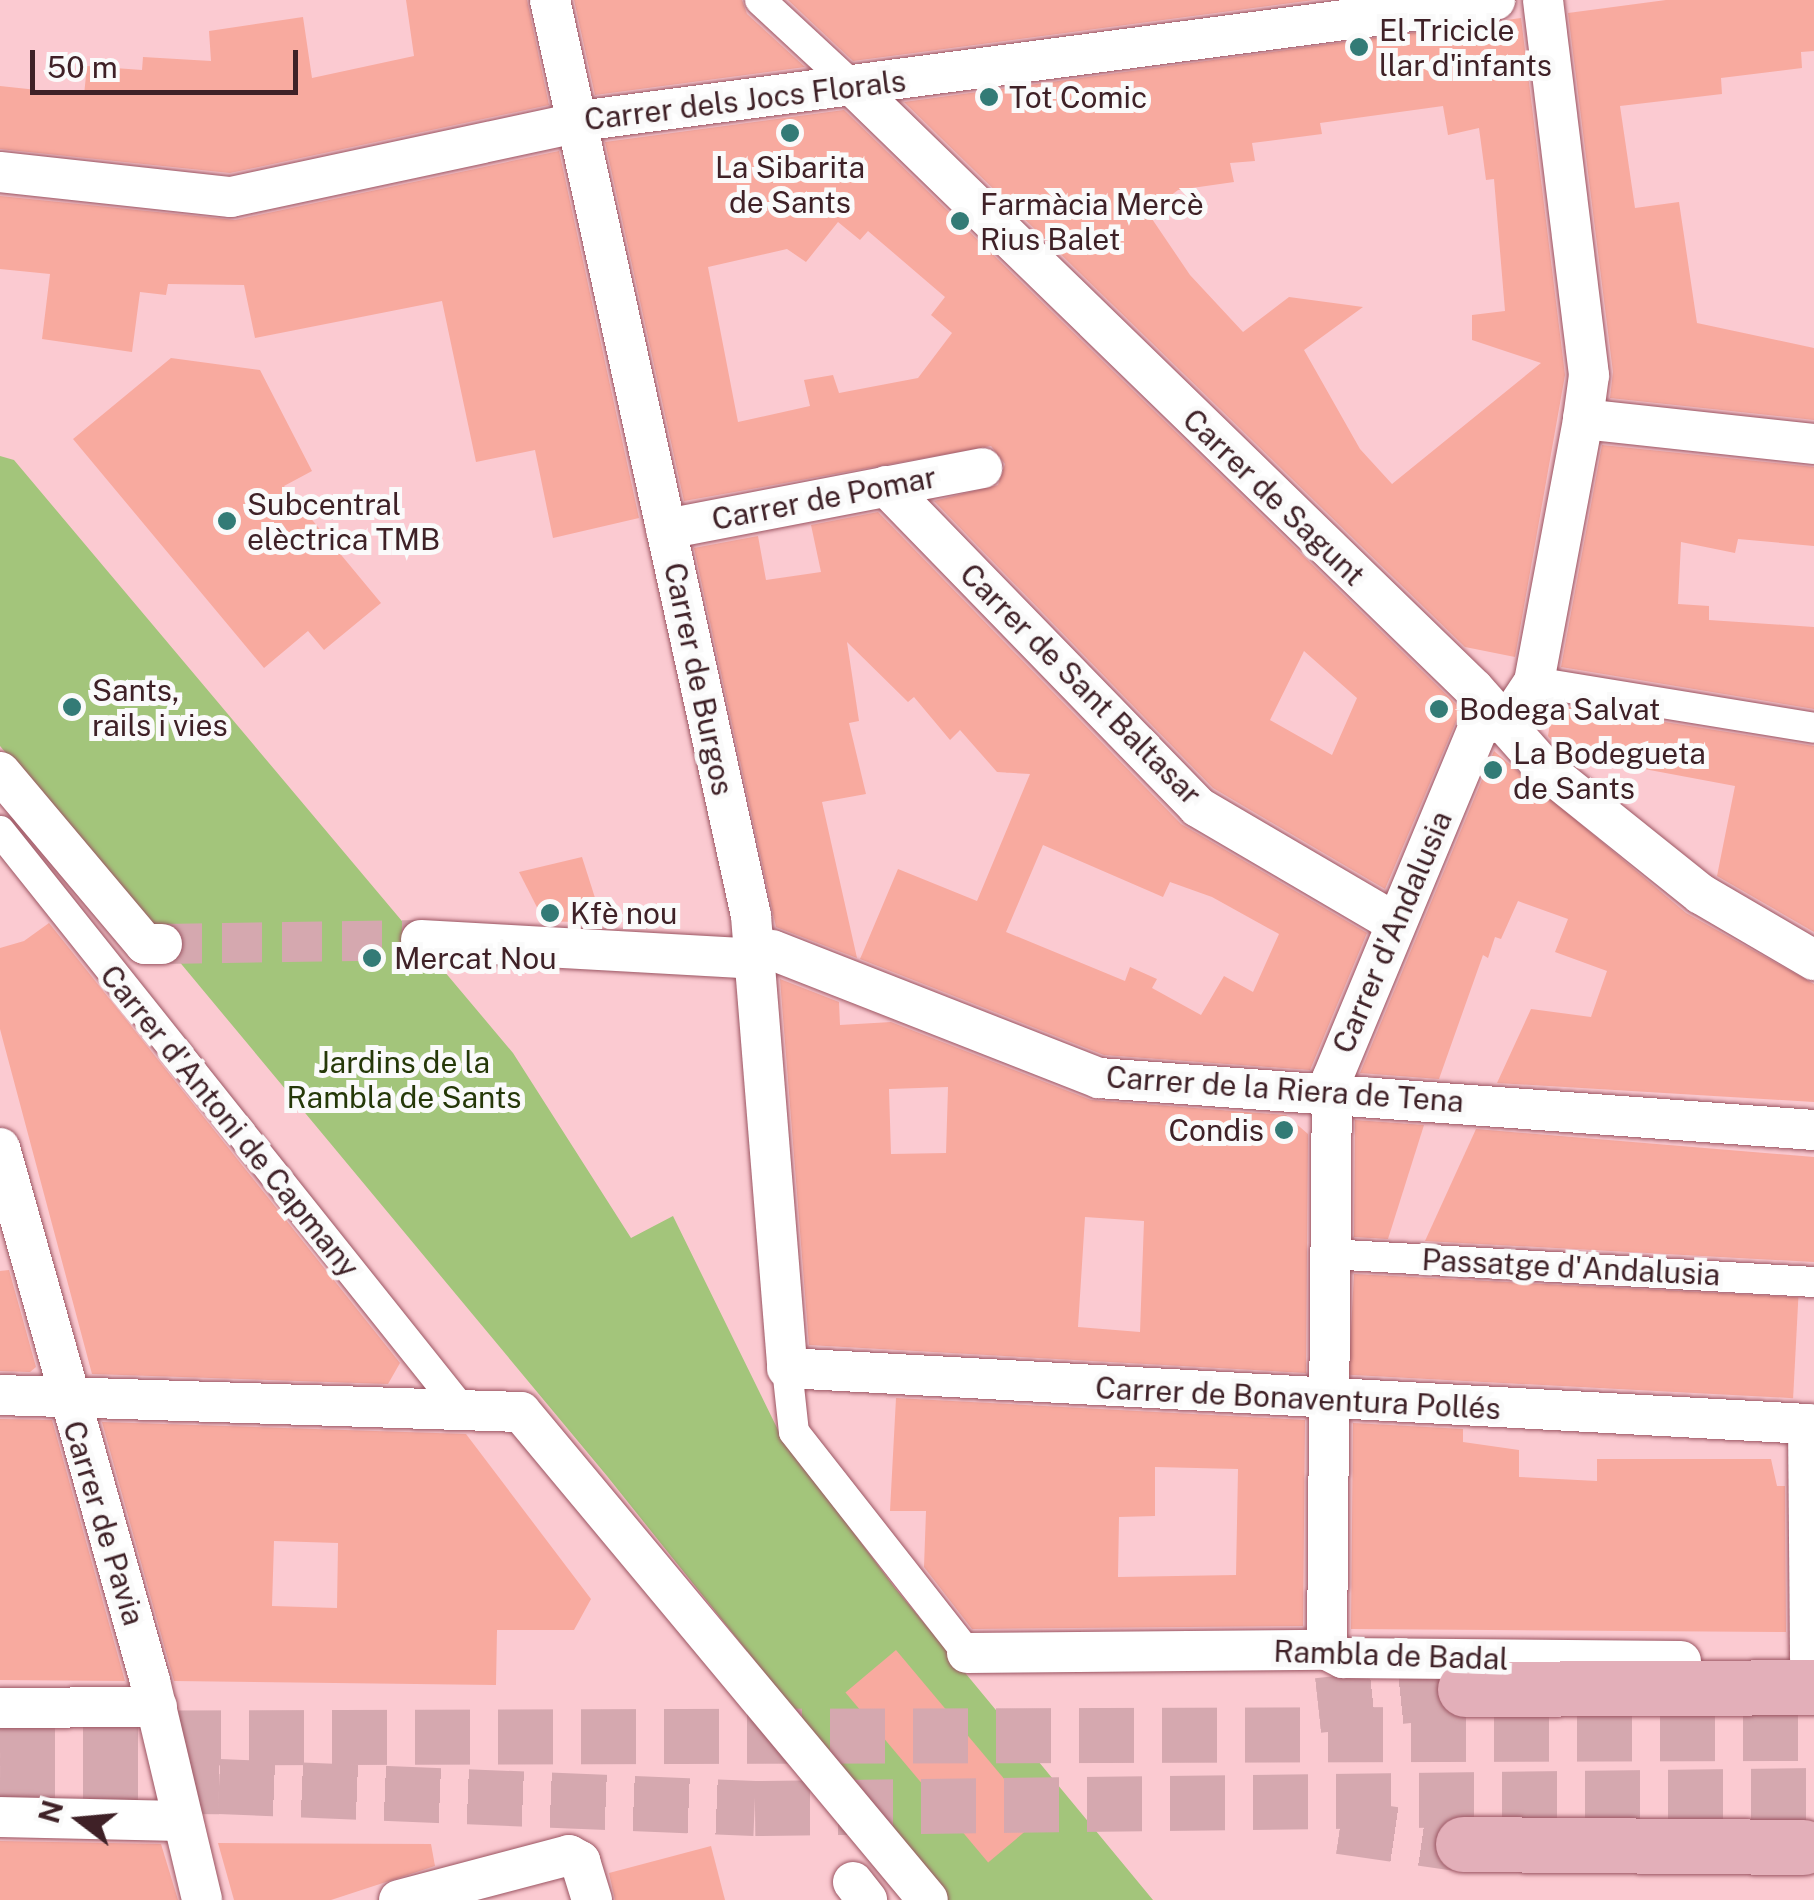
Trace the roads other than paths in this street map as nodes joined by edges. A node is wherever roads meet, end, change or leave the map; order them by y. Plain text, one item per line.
1 (550, 0) edge
2 (760, 0) edge
3 (1495, 0) edge
4 (1542, 0) edge
5 (854, 87) junction
6 (577, 122) junction
7 (0, 172) edge
8 (1583, 419) junction
9 (1814, 444) edge
10 (982, 468) dead end
11 (886, 486) junction
12 (666, 529) junction
13 (1534, 682) junction
14 (1506, 724) junction
15 (1814, 728) edge
16 (0, 772) edge
17 (0, 831) edge
18 (1396, 923) junction
19 (421, 940) tunnel mouth
20 (162, 944) tunnel mouth
21 (756, 958) junction
22 (1814, 960) edge
23 (1331, 1092) junction
24 (1814, 1130) edge
25 (0, 1148) edge
26 (1328, 1254) junction
27 (1814, 1282) edge
28 (787, 1368) junction
29 (0, 1394) edge
30 (66, 1396) junction
31 (1331, 1401) junction
32 (462, 1410) junction
33 (1327, 1650) junction
34 (967, 1654) joint
35 (1813, 1671) edge
36 (1465, 1688) tunnel mouth
37 (157, 1707) junction
38 (0, 1708) edge
39 (0, 1816) edge
40 (182, 1821) junction
41 (1463, 1844) tunnel mouth
42 (1803, 1848) dead end
43 (202, 1900) edge
44 (399, 1900) edge
45 (592, 1900) edge
46 (928, 1900) edge

1 - 6 street, Carrer de Burgos
2 - 5 street, Carrer de Sagunt
3 - 5 street, Carrer dels Jocs Florals
4 - 8 street
5 - 6 street, Carrer dels Jocs Florals
5 - 14 street, Carrer de Sagunt
6 - 7 street, Carrer dels Jocs Florals
6 - 12 street, Carrer de Burgos
8 - 9 street
8 - 13 street
10 - 11 street, Carrer de Pomar
11 - 12 street, Carrer de Pomar
11 - 18 street, Carrer de Sant Baltasar
12 - 21 street, Carrer de Burgos
13 - 14 street
13 - 15 street
14 - 18 street, Carrer d'Andalusia
14 - 22 street, Carrer de Sagunt
16 - 20 street
17 - 32 street, Carrer d'Antoni de Capmany
18 - 23 street, Carrer d'Andalusia
19 - 21 street, Carrer de la Riera de Tena
21 - 23 street, Carrer de la Riera de Tena
21 - 28 street, Carrer de Burgos
23 - 24 street, Carrer de la Riera de Tena
23 - 26 street, Carrer d'Andalusia
25 - 30 street, Carrer de Pavia
26 - 27 street, Passatge d'Andalusia
26 - 31 street, Carrer d'Andalusia
28 - 31 street, Carrer de Bonaventura Pollés
28 - 34 street
29 - 30 street
30 - 32 street
30 - 37 street, Carrer de Pavia
31 - 33 street, Carrer d'Andalusia
31 - 35 street, Carrer de Bonaventura Pollés
32 - 46 street
33 - 34 street, Rambla de Badal
33 - 35 street, Rambla de Badal
35 - 36 main road
37 - 38 street
37 - 40 street, Carrer de Pavia
39 - 40 street
40 - 43 street, Carrer de Pavia
41 - 42 main road
44 - 45 street

